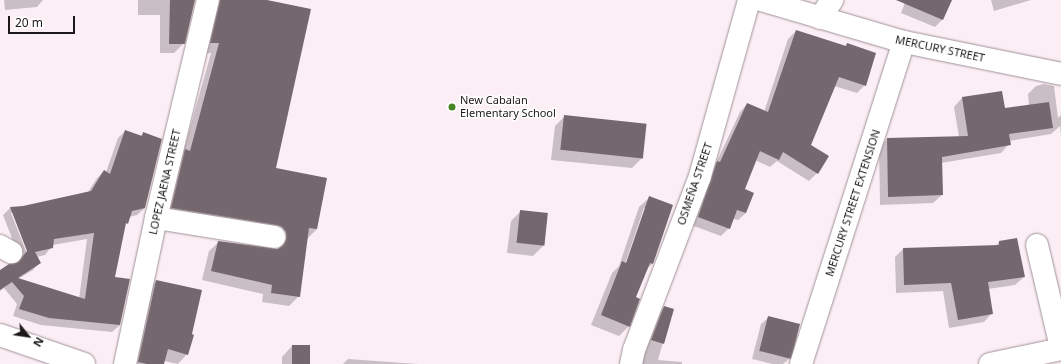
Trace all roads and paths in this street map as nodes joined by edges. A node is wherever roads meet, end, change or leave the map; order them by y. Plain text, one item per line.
1 (208, 0) edge
2 (749, 0) edge
3 (761, 0) edge
4 (832, 0) edge
5 (820, 18) junction
6 (904, 42) junction
7 (1061, 74) edge
8 (156, 218) junction
9 (274, 237) dead end
10 (1037, 245) dead end
11 (1054, 281) edge
12 (3, 339) edge
13 (1061, 348) edge
14 (84, 364) edge
15 (125, 364) edge
16 (631, 364) edge
17 (801, 364) edge
18 (990, 364) edge

1 - 8 street, LOPEZ JAENA STREET
2 - 16 street, OSMEÑA STREET
3 - 5 street, MERCURY STREET
4 - 5 street
5 - 6 street, MERCURY STREET
6 - 7 street, MERCURY STREET
6 - 17 street, MERCURY STREET EXTENSION
8 - 9 street
8 - 15 street, LOPEZ JAENA STREET
10 - 11 street
11 - 13 street
12 - 14 street
13 - 18 street

